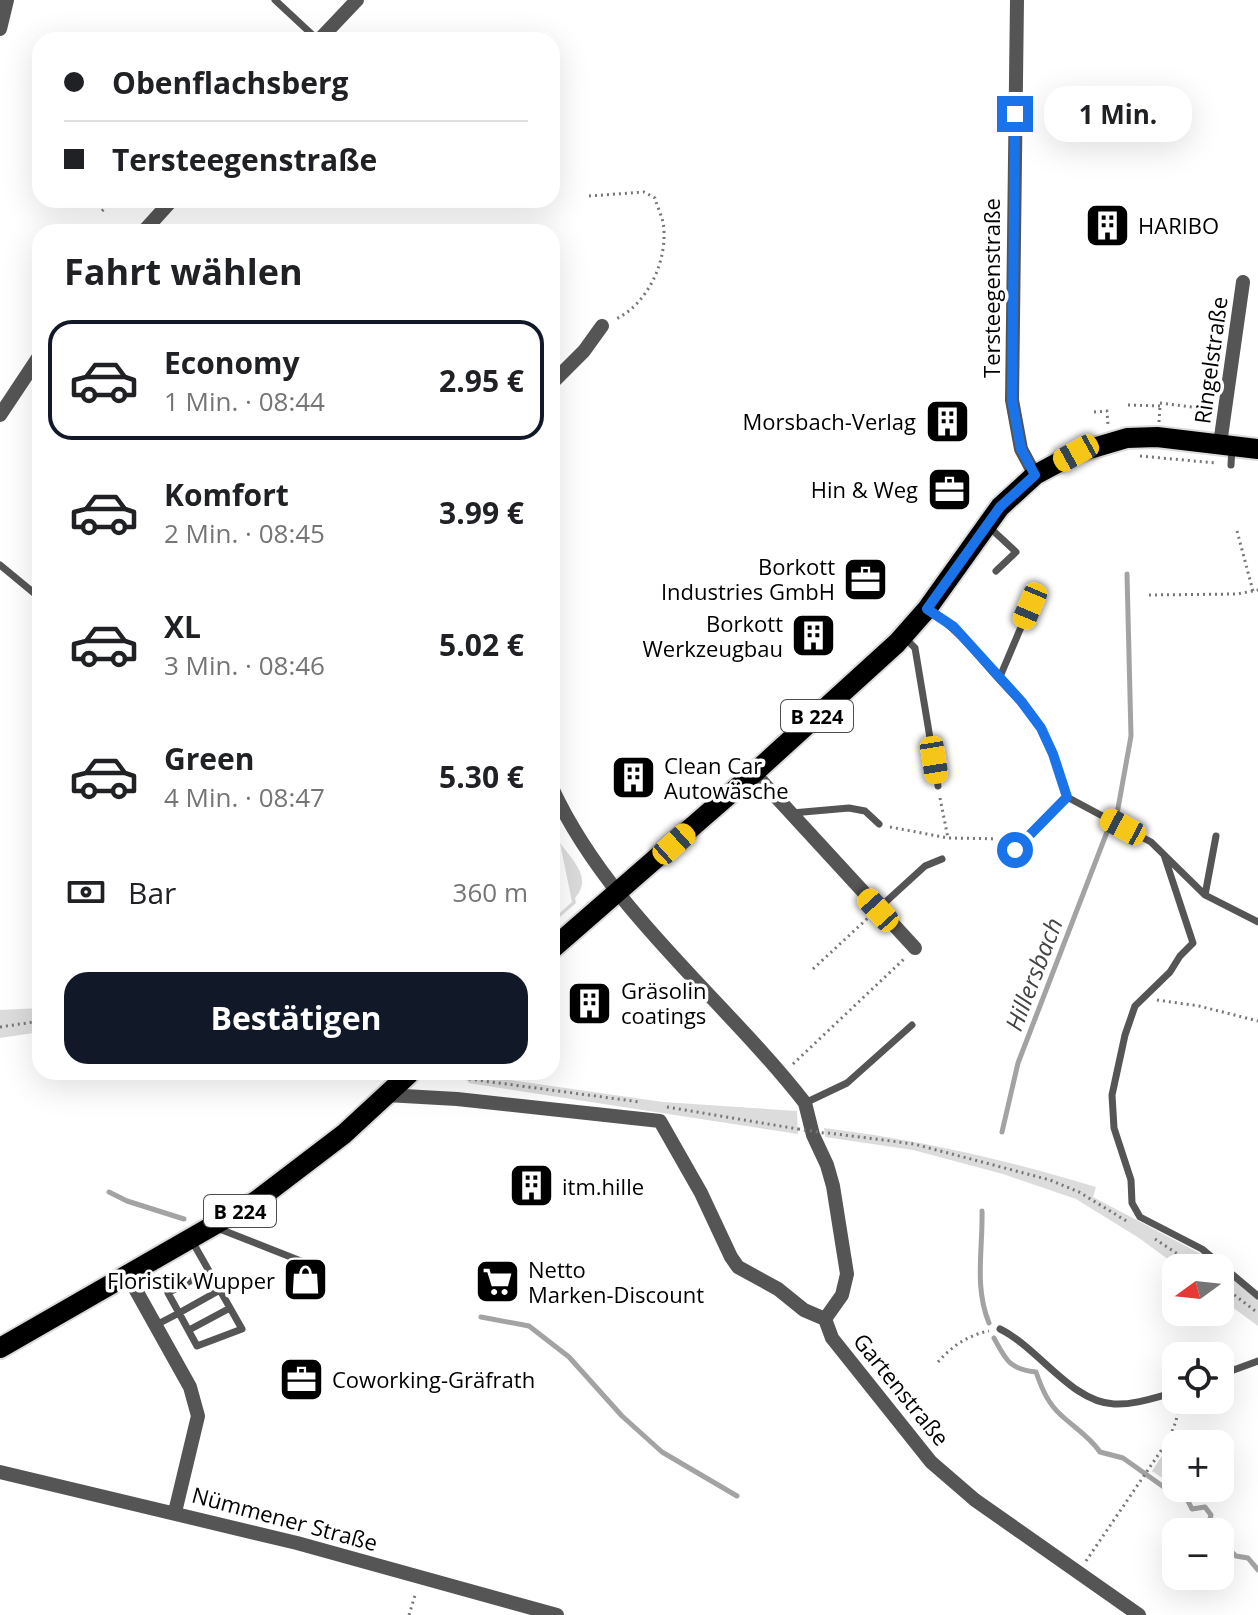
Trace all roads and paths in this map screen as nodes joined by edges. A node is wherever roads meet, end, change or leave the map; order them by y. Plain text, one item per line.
1 (7, 0) edge
2 (275, 0) edge
3 (357, 0) edge
4 (1017, 0) edge
5 (0, 29) edge
6 (309, 32) edge
7 (326, 32) edge
8 (589, 196) dead end
9 (105, 208) edge
10 (165, 208) edge
11 (102, 211) dead end
12 (150, 224) edge
13 (1243, 282) dead end
14 (1258, 301) edge
15 (1242, 302) junction
16 (602, 326) joint
17 (32, 367) edge
18 (560, 375) edge
19 (1128, 405) dead end
20 (1207, 409) dead end
21 (1094, 412) dead end
22 (0, 415) edge
23 (1117, 428) dead end
24 (1258, 449) edge
25 (1228, 452) junction
26 (1134, 456) dead end
27 (1035, 475) junction
28 (986, 525) junction
29 (1237, 531) dead end
30 (0, 565) edge
31 (996, 571) dead end
32 (32, 591) edge
33 (1255, 591) edge
34 (1149, 595) dead end
35 (1030, 606) dead end
36 (927, 609) junction
37 (903, 637) junction
38 (999, 679) junction
39 (754, 773) junction
40 (938, 786) joint
41 (1067, 797) junction
42 (560, 803) edge
43 (792, 813) junction
44 (879, 824) joint
45 (1216, 836) dead end
46 (948, 838) junction
47 (1026, 838) junction
48 (1164, 855) junction
49 (942, 859) dead end
50 (1004, 862) dead end
51 (618, 891) junction
52 (1205, 895) junction
53 (878, 910) junction
54 (1258, 922) edge
55 (560, 942) edge
56 (915, 948) joint
57 (813, 969) dead end
58 (1141, 998) junction
59 (1258, 1021) edge
60 (32, 1022) edge
61 (912, 1025) dead end
62 (0, 1027) edge
63 (782, 1075) junction
64 (407, 1080) edge
65 (638, 1094) dead end
66 (386, 1095) junction
67 (637, 1102) dead end
68 (805, 1103) junction
69 (798, 1129) dead end
70 (1150, 1223) junction
71 (215, 1227) junction
72 (1143, 1232) junction
73 (192, 1240) junction
74 (1177, 1254) edge
75 (311, 1265) dead end
76 (209, 1271) junction
77 (128, 1276) junction
78 (220, 1290) junction
79 (1234, 1295) edge
80 (1258, 1296) edge
81 (230, 1308) junction
82 (179, 1313) junction
83 (1258, 1313) edge
84 (825, 1319) junction
85 (156, 1325) junction
86 (1000, 1329) joint
87 (189, 1330) junction
88 (0, 1348) edge
89 (1258, 1361) edge
90 (938, 1362) dead end
91 (1234, 1370) edge
92 (1162, 1395) edge
93 (1177, 1414) edge
94 (0, 1472) edge
95 (175, 1512) junction
96 (1095, 1547) dead end
97 (422, 1577) junction
98 (409, 1615) edge
99 (557, 1615) edge
100 (1139, 1615) edge

1 - 5 street
2 - 6 lane
3 - 7 street
4 - 27 street, Tersteegenstraße
8 - 16 path
9 - 11 path
10 - 12 street
13 - 15 street, Ringelstraße
14 - 15 street
15 - 25 street, Ringelstraße
16 - 18 street
17 - 22 street
19 - 20 path
21 - 23 path
24 - 25 main road, B 224
25 - 26 path
25 - 27 main road, B 224
27 - 28 main road, B 224
28 - 31 lane
28 - 36 main road, B 224
29 - 33 path
30 - 32 lane
33 - 34 path
35 - 38 lane
36 - 37 main road, B 224
36 - 38 lane
37 - 39 main road, B 224
37 - 40 lane
38 - 41 lane
39 - 43 street
39 - 51 main road, B 224
40 - 46 path
41 - 47 lane
41 - 48 lane
42 - 51 street
43 - 44 lane
43 - 53 street
44 - 46 path
45 - 52 lane
46 - 47 path
47 - 50 lane
48 - 52 lane
48 - 58 lane
49 - 53 lane
51 - 55 main road, B 224
51 - 63 street
52 - 54 lane
53 - 56 street
53 - 57 path
56 - 63 path
58 - 59 path
58 - 70 lane
60 - 62 path
61 - 68 lane
63 - 68 street
64 - 66 main road, B 224
65 - 67 path
66 - 71 main road, B 224
66 - 84 street
68 - 84 street
69 - 72 path, bridge
70 - 72 lane
70 - 80 lane
71 - 73 main road, B 224
71 - 75 lane
72 - 74 path
73 - 76 lane
73 - 77 main road, B 224
76 - 78 lane
76 - 82 lane
77 - 85 street
77 - 88 main road, B 224
78 - 81 lane
78 - 82 lane
79 - 83 path
81 - 87 lane
81 - 87 lane
82 - 85 lane
82 - 87 lane
84 - 100 street, Gartenstraße
85 - 95 street
86 - 90 path
86 - 92 lane
89 - 91 lane
93 - 96 path
94 - 95 street, Nümmener Straße
95 - 97 street, Nümmener Straße
97 - 98 path
97 - 99 street, Nümmener Straße

